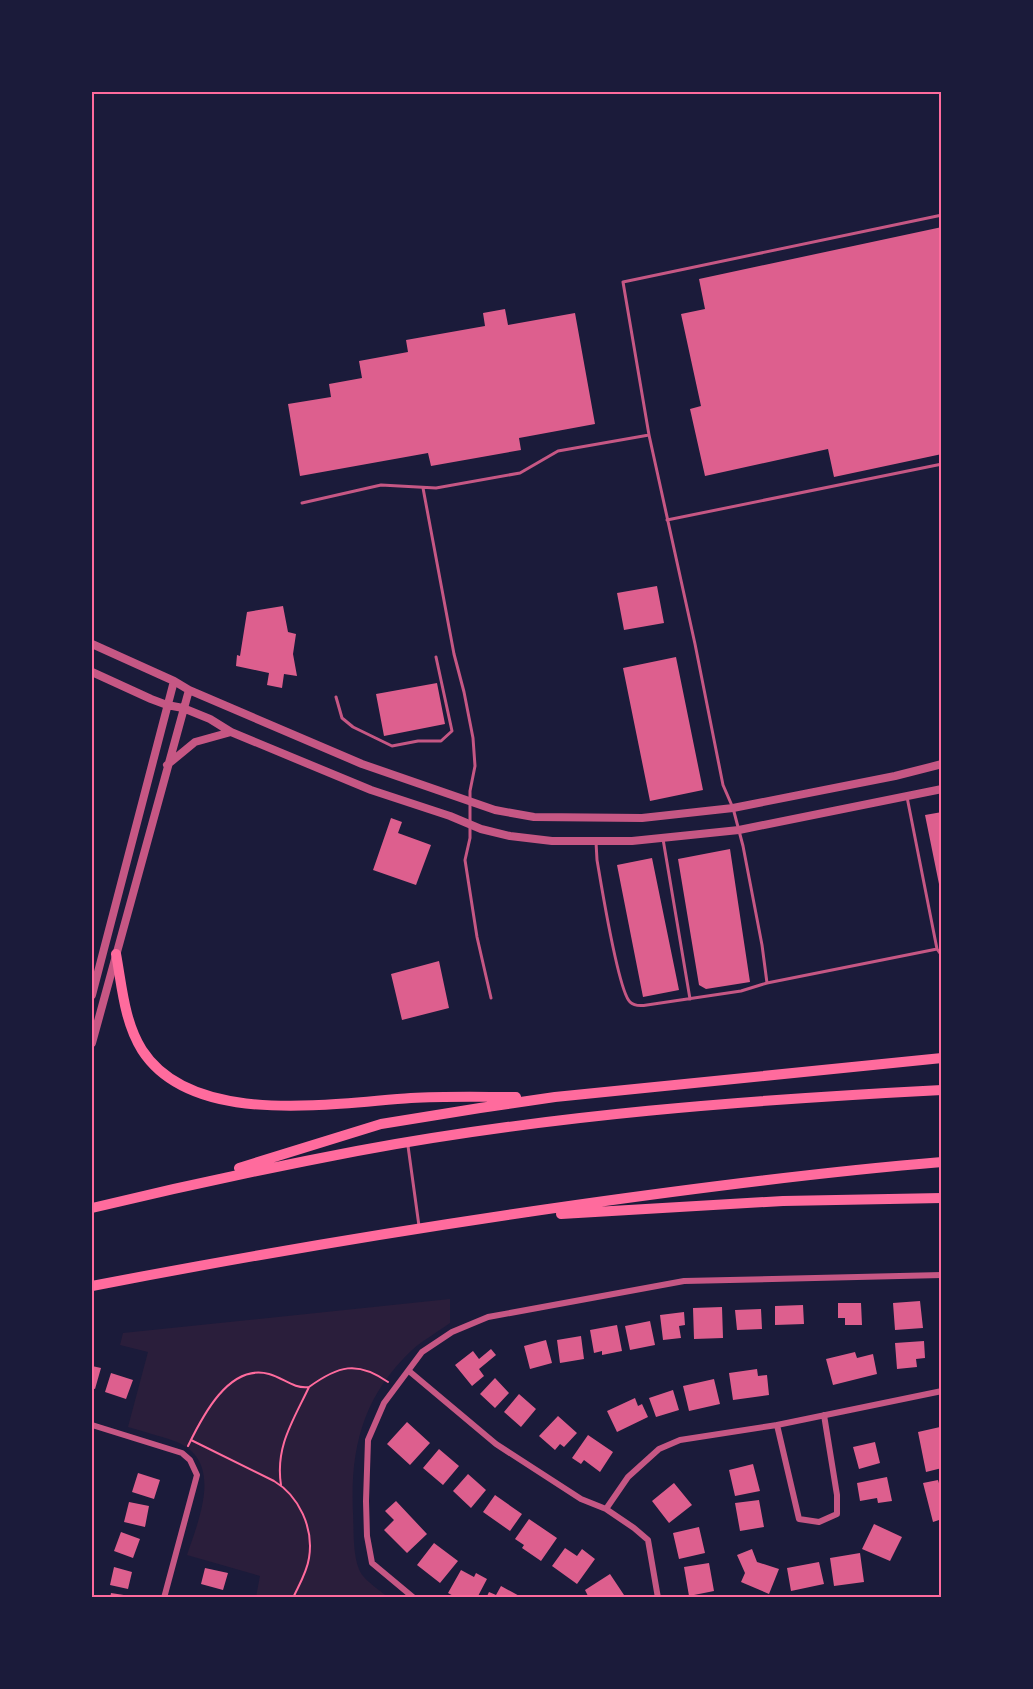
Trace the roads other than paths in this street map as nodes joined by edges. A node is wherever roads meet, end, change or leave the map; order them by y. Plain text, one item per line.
1 (942, 215) edge
2 (649, 435) junction
3 (942, 464) edge
4 (423, 488) junction
5 (302, 503) dead end
6 (667, 520) junction
7 (92, 644) edge
8 (436, 657) dead end
9 (92, 672) edge
10 (174, 681) junction
11 (189, 690) junction
12 (336, 697) dead end
13 (167, 705) junction
14 (183, 708) junction
15 (231, 732) junction
16 (942, 764) edge
17 (167, 765) junction
18 (942, 789) edge
19 (907, 796) junction
20 (470, 801) junction
21 (733, 808) junction
22 (470, 825) junction
23 (739, 830) junction
24 (663, 839) junction
25 (596, 842) junction
26 (937, 950) junction
27 (116, 954) junction
28 (942, 956) edge
29 (767, 983) junction
30 (92, 995) edge
31 (490, 998) dead end
32 (690, 999) junction
33 (92, 1043) edge
34 (942, 1058) edge
35 (942, 1090) edge
36 (555, 1097) junction
37 (407, 1143) junction
38 (942, 1162) edge
39 (173, 1189) junction
40 (942, 1198) edge
41 (92, 1208) edge
42 (483, 1219) junction
43 (420, 1227) junction
44 (942, 1275) edge
45 (92, 1286) edge
46 (409, 1371) junction
47 (942, 1391) edge
48 (824, 1415) junction
49 (92, 1425) edge
50 (777, 1425) junction
51 (606, 1509) junction
52 (164, 1598) edge
53 (414, 1598) edge
54 (658, 1598) edge

1 - 2 lane
2 - 4 lane
2 - 6 lane
3 - 6 lane
4 - 5 lane
4 - 20 lane
6 - 21 lane
7 - 10 street
8 - 12 lane
9 - 13 street
10 - 11 street
10 - 13 street
11 - 14 street
11 - 20 street
13 - 14 street
13 - 30 street
14 - 15 street
14 - 17 street
15 - 17 street
15 - 22 street
16 - 21 street
17 - 27 street
18 - 19 street
19 - 23 street
19 - 26 lane
20 - 21 street
20 - 22 lane
21 - 23 lane
22 - 25 street
22 - 31 lane
23 - 24 street
23 - 29 lane
24 - 25 street
24 - 32 lane
25 - 32 lane
26 - 28 lane
26 - 29 lane
27 - 33 street
27 - 36 highway
29 - 32 lane
34 - 36 highway
35 - 37 highway
36 - 39 highway
37 - 39 highway
37 - 43 lane
38 - 42 highway
39 - 41 highway
40 - 42 highway
42 - 43 highway
43 - 45 highway
44 - 46 street
46 - 51 street
46 - 53 street
47 - 48 street
48 - 50 street
48 - 50 street
49 - 52 street
50 - 51 street
51 - 54 street

